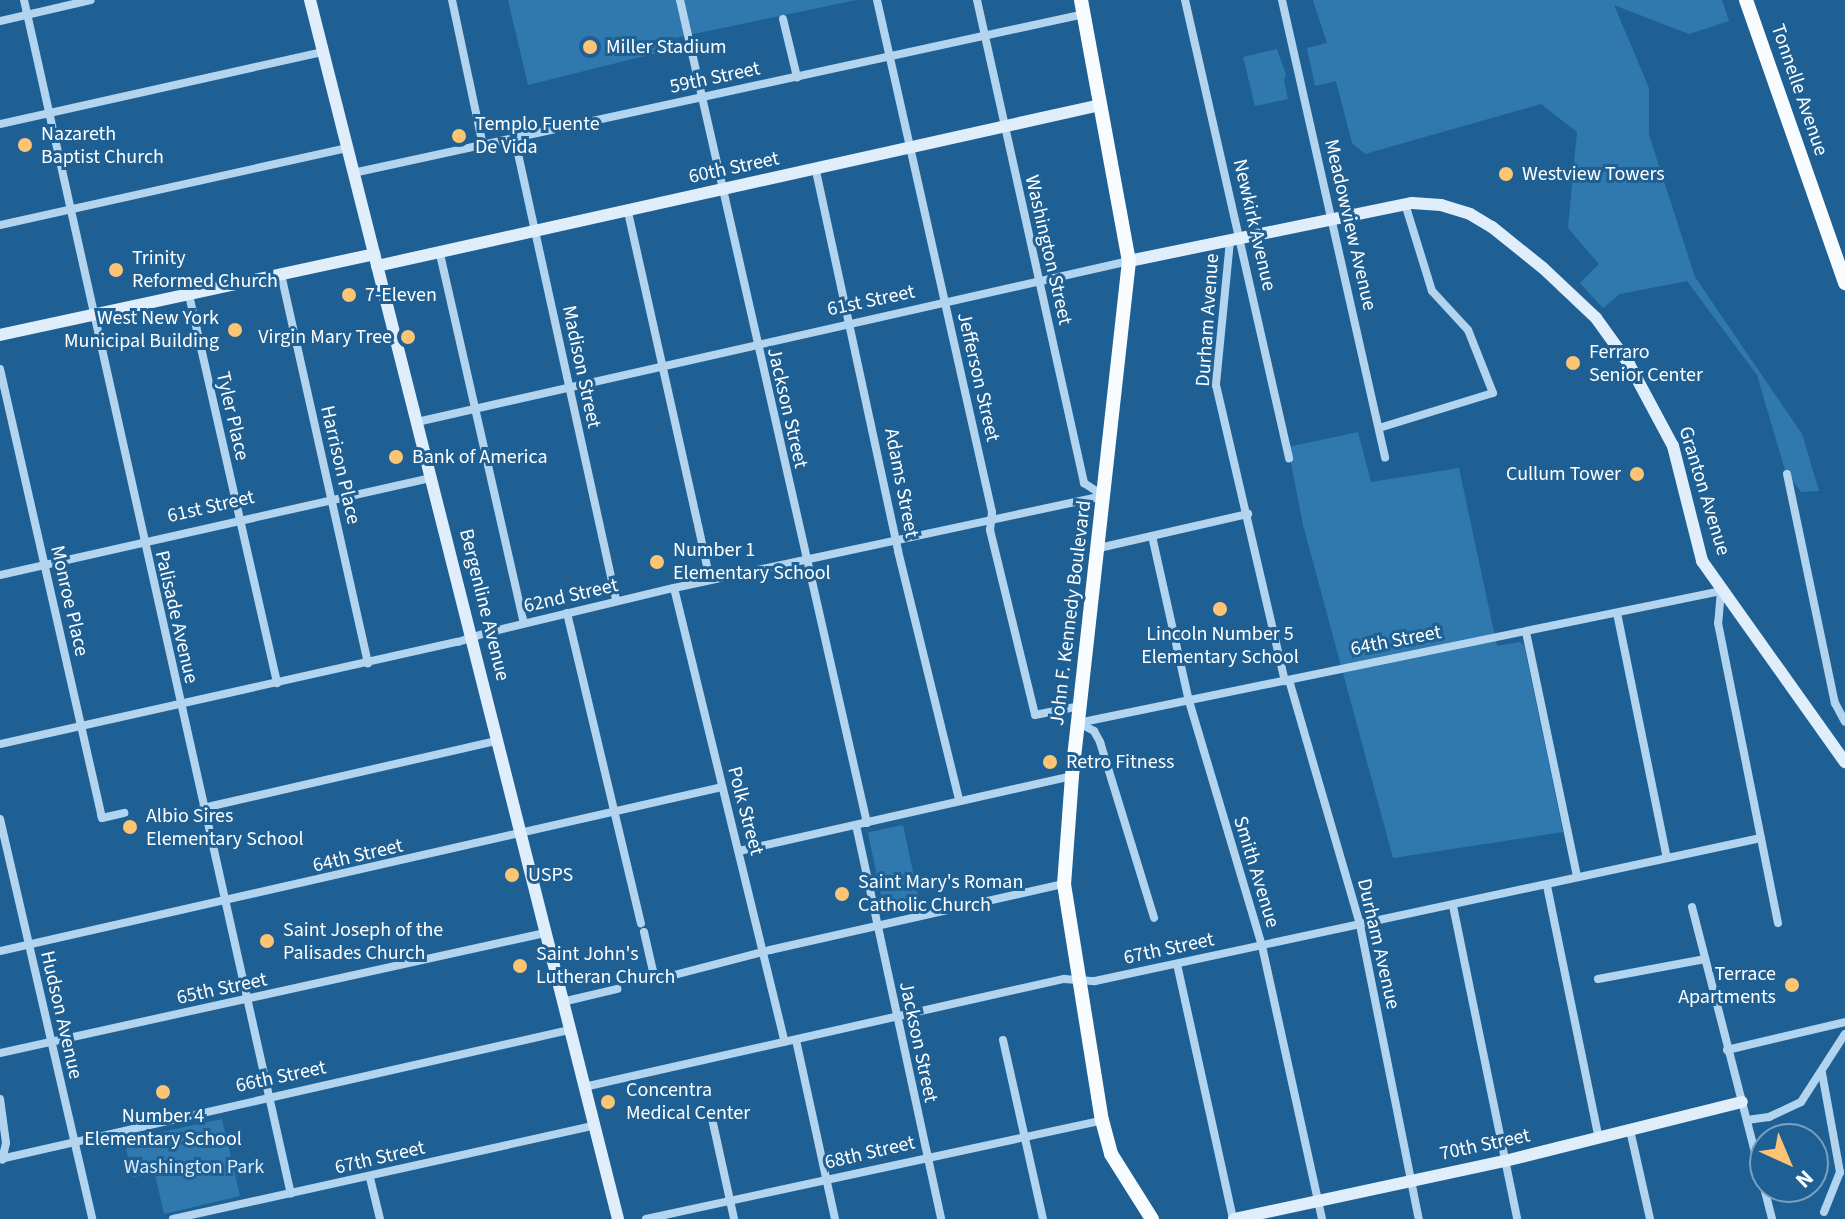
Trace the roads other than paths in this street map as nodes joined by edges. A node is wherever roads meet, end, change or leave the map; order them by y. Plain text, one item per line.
1 (24, 0) edge
2 (91, 0) edge
3 (310, 0) edge
4 (452, 0) edge
5 (680, 0) edge
6 (877, 0) edge
7 (977, 0) edge
8 (1185, 0) edge
9 (1282, 0) edge
10 (1746, 0) edge
11 (1083, 7) edge
12 (27, 15) junction
13 (783, 19) dead end
14 (0, 21) edge
15 (985, 34) junction
16 (323, 52) junction
17 (889, 56) junction
18 (797, 77) junction
19 (702, 97) junction
20 (1100, 105) junction
21 (50, 113) junction
22 (0, 124) edge
23 (1004, 128) junction
24 (515, 140) junction
25 (483, 146) junction
26 (347, 148) junction
27 (911, 150) junction
28 (816, 171) junction
29 (353, 173) junction
30 (723, 191) junction
31 (1405, 204) junction
32 (70, 209) junction
33 (628, 212) junction
34 (1333, 219) junction
35 (0, 225) edge
36 (535, 232) junction
37 (1235, 239) junction
38 (440, 254) junction
39 (375, 260) junction
40 (1129, 261) junction
41 (281, 274) junction
42 (1038, 282) junction
43 (1845, 283) edge
44 (189, 295) junction
45 (945, 305) junction
46 (93, 316) junction
47 (852, 325) junction
48 (0, 335) edge
49 (757, 346) junction
50 (663, 366) junction
51 (0, 369) edge
52 (569, 388) junction
53 (475, 410) junction
54 (417, 422) junction
55 (1379, 428) junction
56 (1289, 458) dead end
57 (1385, 458) dead end
58 (1787, 474) dead end
59 (431, 478) junction
60 (1104, 496) junction
61 (332, 501) junction
62 (1248, 514) junction
63 (991, 520) junction
64 (239, 521) junction
65 (1152, 536) junction
66 (898, 540) junction
67 (143, 543) junction
68 (1099, 548) junction
69 (805, 560) junction
70 (44, 565) junction
71 (0, 575) edge
72 (710, 580) junction
73 (674, 588) junction
74 (1721, 591) junction
75 (616, 601) junction
76 (567, 613) junction
77 (1617, 613) junction
78 (524, 623) junction
79 (1526, 632) junction
80 (472, 638) junction
81 (368, 663) junction
82 (1287, 681) junction
83 (277, 683) junction
84 (1189, 701) junction
85 (180, 703) junction
86 (1080, 706) junction
87 (1845, 722) edge
88 (1078, 723) junction
89 (81, 726) junction
90 (496, 741) junction
91 (0, 744) edge
92 (1845, 762) edge
93 (1072, 776) junction
94 (722, 787) junction
95 (959, 800) junction
96 (203, 808) junction
97 (124, 813) dead end
98 (616, 813) junction
99 (0, 819) edge
100 (867, 823) junction
101 (856, 825) junction
102 (521, 834) junction
103 (1761, 838) junction
104 (2, 845) edge
105 (739, 851) junction
106 (1667, 858) junction
107 (1577, 877) junction
108 (1064, 884) junction
109 (1547, 886) junction
110 (225, 902) junction
111 (1453, 906) junction
112 (1692, 907) dead end
113 (1154, 918) dead end
114 (1778, 923) dead end
115 (876, 925) junction
116 (1360, 925) junction
117 (545, 933) junction
118 (28, 944) junction
119 (1262, 946) junction
120 (0, 951) edge
121 (765, 953) junction
122 (1705, 959) junction
123 (1177, 964) junction
124 (1598, 979) dead end
125 (1081, 981) junction
126 (617, 989) dead end
127 (247, 1000) junction
128 (562, 1002) junction
129 (896, 1017) junction
130 (1845, 1022) edge
131 (569, 1030) junction
132 (1845, 1034) edge
133 (796, 1040) junction
134 (1003, 1040) dead end
135 (52, 1042) junction
136 (785, 1042) junction
137 (1727, 1050) junction
138 (0, 1053) edge
139 (1822, 1073) junction
140 (584, 1087) junction
141 (268, 1096) junction
142 (0, 1099) edge
143 (1742, 1102) junction
144 (711, 1114) dead end
145 (1102, 1120) junction
146 (1747, 1120) junction
147 (594, 1126) junction
148 (1630, 1130) junction
149 (1024, 1136) junction
150 (73, 1139) junction
151 (1599, 1139) junction
152 (927, 1156) junction
153 (1, 1160) edge
154 (1505, 1161) junction
155 (370, 1178) junction
156 (827, 1180) junction
157 (1411, 1181) junction
158 (291, 1194) junction
159 (730, 1201) junction
160 (1318, 1202) junction
161 (1824, 1212) dead end
162 (92, 1219) edge
163 (173, 1219) edge
164 (380, 1219) edge
165 (618, 1219) edge
166 (646, 1219) edge
167 (734, 1219) edge
168 (835, 1219) edge
169 (941, 1219) edge
170 (1043, 1219) edge
171 (1152, 1219) edge
172 (1233, 1219) edge
173 (1322, 1219) edge
174 (1419, 1219) edge
175 (1517, 1219) edge
176 (1650, 1219) edge
177 (1772, 1219) edge

1 - 12 street, Palisade Avenue
2 - 12 street
3 - 16 street, Bergenline Avenue
4 - 25 street
5 - 19 street, Jackson Street
6 - 17 street, Jefferson Street
7 - 15 street, Washington Street
8 - 37 street, Newkirk Avenue
9 - 34 street, Meadowview Avenue
10 - 43 main road, Tonnelle Avenue
11 - 15 street, 59th Street
11 - 20 main road, John F. Kennedy Boulevard
12 - 14 street
12 - 21 street, Palisade Avenue
13 - 18 street
15 - 17 street, 59th Street
15 - 23 street, Washington Street
16 - 21 street
16 - 26 street, Bergenline Avenue
17 - 18 street, 59th Street
17 - 27 street, Jefferson Street
18 - 19 street, 59th Street
19 - 24 street, 59th Street
19 - 30 street, Jackson Street
20 - 23 street, 60th Street
20 - 40 main road, John F. Kennedy Boulevard
21 - 22 street
21 - 32 street, Palisade Avenue
23 - 27 street, 60th Street
23 - 42 street, Washington Street
24 - 25 street, 59th Street
24 - 36 street, Madison Street
25 - 29 street, 59th Street
26 - 29 street, Bergenline Avenue
26 - 32 street
27 - 28 street, 60th Street
27 - 45 street, Jefferson Street
28 - 30 street, 60th Street
28 - 47 street, Adams Street
29 - 39 street, Bergenline Avenue
30 - 33 street, 60th Street
30 - 49 street, Jackson Street
31 - 34 street, Granton Avenue
31 - 55 street
31 - 74 street, Granton Avenue
32 - 35 street
32 - 46 street, Palisade Avenue
33 - 36 street, 60th Street
33 - 50 street
34 - 37 street, 61st Street
34 - 55 street, Meadowview Avenue
36 - 38 street, 60th Street
36 - 52 street, Madison Street
37 - 40 street, 61st Street
37 - 56 street, Newkirk Avenue
37 - 62 street, Durham Avenue
38 - 39 street, 60th Street
38 - 53 street
39 - 41 street, 60th Street
39 - 54 street, Bergenline Avenue
40 - 42 street, 61st Street
40 - 60 main road, John F. Kennedy Boulevard
41 - 44 street, 60th Street
41 - 61 street, Harrison Place
42 - 45 street, 61st Street
42 - 60 street, Washington Street
44 - 46 street, 60th Street
44 - 64 street, Tyler Place
45 - 47 street, 61st Street
45 - 63 street, Jefferson Street
46 - 48 street, 60th Street
46 - 67 street, Palisade Avenue
47 - 49 street, 61st Street
47 - 66 street, Adams Street
49 - 50 street, 61st Street
49 - 69 street, Jackson Street
50 - 52 street, 61st Street
50 - 72 street
51 - 70 street, Monroe Place
52 - 53 street, 61st Street
52 - 75 street, Madison Street
53 - 54 street, 61st Street
53 - 78 street
54 - 59 street, Bergenline Avenue
55 - 57 street, Meadowview Avenue
58 - 87 street
59 - 61 street, 61st Street
59 - 80 street, Bergenline Avenue
60 - 63 street, 62nd Street
60 - 68 main road, John F. Kennedy Boulevard
61 - 64 street, 61st Street
61 - 81 street, Harrison Place
62 - 65 street
62 - 82 street, Durham Avenue
63 - 66 street, 62nd Street
63 - 86 street, Jefferson Street
64 - 67 street, 61st Street
64 - 83 street, Tyler Place
65 - 68 street
65 - 84 street, Smith Avenue
66 - 69 street, 62nd Street
66 - 95 street, Adams Street
67 - 70 street, 61st Street
67 - 85 street, Palisade Avenue
68 - 86 main road, John F. Kennedy Boulevard
69 - 72 street, 62nd Street
69 - 100 street, Jackson Street
70 - 71 street, 61st Street
70 - 89 street, Monroe Place
72 - 73 street, 62nd Street
73 - 75 street, 62nd Street
73 - 94 street, Polk Street
74 - 77 street, 64th Street
74 - 92 street, Granton Avenue
74 - 103 street
75 - 76 street, 62nd Street
76 - 78 street, 62nd Street
76 - 98 street
77 - 79 street, 64th Street
77 - 106 street
78 - 80 street, 62nd Street
79 - 82 street, 64th Street
79 - 107 street
80 - 81 street, 62nd Street
80 - 90 street, Bergenline Avenue
81 - 83 street, 62nd Street
82 - 84 street, 64th Street
82 - 116 street, Durham Avenue
83 - 85 street, 62nd Street
84 - 88 street, 64th Street
84 - 119 street, Smith Avenue
85 - 89 street, 62nd Street
85 - 96 street, Palisade Avenue
86 - 88 main road, John F. Kennedy Boulevard
88 - 93 main road, John F. Kennedy Boulevard
88 - 113 street
89 - 91 street, 62nd Street
89 - 97 street, Monroe Place
90 - 96 street
90 - 102 street, Bergenline Avenue
93 - 95 street
93 - 108 main road, John F. Kennedy Boulevard
94 - 98 street, 64th Street
94 - 105 street, Polk Street
95 - 100 street
96 - 110 street, Palisade Avenue
98 - 102 street, 64th Street
98 - 121 street
99 - 104 street, Hudson Avenue
100 - 101 street
101 - 105 street
101 - 115 street, Jackson Street
102 - 110 street, 64th Street
102 - 117 street, Bergenline Avenue
103 - 106 street, 67th Street
103 - 114 street
104 - 118 street, Hudson Avenue
105 - 121 street, Polk Street
106 - 107 street, 67th Street
107 - 109 street, 67th Street
108 - 115 street
108 - 125 main road, John F. Kennedy Boulevard
109 - 111 street, 67th Street
109 - 151 street
110 - 118 street, 64th Street
110 - 127 street, Palisade Avenue
111 - 116 street, 67th Street
111 - 154 street
112 - 122 street
115 - 121 street
115 - 129 street, Jackson Street
116 - 119 street, 67th Street
116 - 157 street, Durham Avenue
117 - 127 street, 65th Street
117 - 128 street, Bergenline Avenue
118 - 120 street, 64th Street
118 - 135 street, Hudson Avenue
119 - 123 street, 67th Street
119 - 160 street, Smith Avenue
121 - 136 street, Polk Street
122 - 124 street
122 - 137 street
123 - 125 street, 67th Street
123 - 172 street
125 - 129 street, 67th Street
125 - 145 main road, John F. Kennedy Boulevard
126 - 128 street
127 - 135 street, 65th Street
127 - 141 street, Palisade Avenue
128 - 131 street, Bergenline Avenue
129 - 133 street, 67th Street
129 - 152 street, Jackson Street
130 - 137 street
131 - 140 street, Bergenline Avenue
131 - 141 street, 66th Street
132 - 139 street
133 - 136 street, 67th Street
133 - 156 street
134 - 149 street
135 - 138 street, 65th Street
135 - 150 street, Hudson Avenue
136 - 140 street, 67th Street
137 - 143 street
139 - 146 street
139 - 161 street
140 - 147 street, Bergenline Avenue
141 - 150 street, 66th Street
141 - 158 street, Palisade Avenue
142 - 153 street
143 - 146 street
143 - 148 street, 70th Street
144 - 159 street
145 - 149 street, 68th Street
145 - 171 main road, John F. Kennedy Boulevard
146 - 177 street
147 - 155 street, 67th Street
147 - 165 street, Bergenline Avenue
148 - 151 street, 70th Street
148 - 176 street
149 - 152 street, 68th Street
149 - 170 street
150 - 153 street, 66th Street
150 - 162 street, Hudson Avenue
151 - 154 street, 70th Street
152 - 156 street, 68th Street
152 - 169 street, Jackson Street
154 - 157 street, 70th Street
154 - 175 street
155 - 158 street, 67th Street
155 - 164 street
156 - 159 street, 68th Street
156 - 168 street
157 - 160 street, 70th Street
157 - 174 street, Durham Avenue
158 - 163 street, 67th Street
159 - 166 street, 68th Street
159 - 167 street
160 - 172 street, 70th Street
160 - 173 street, Smith Avenue

